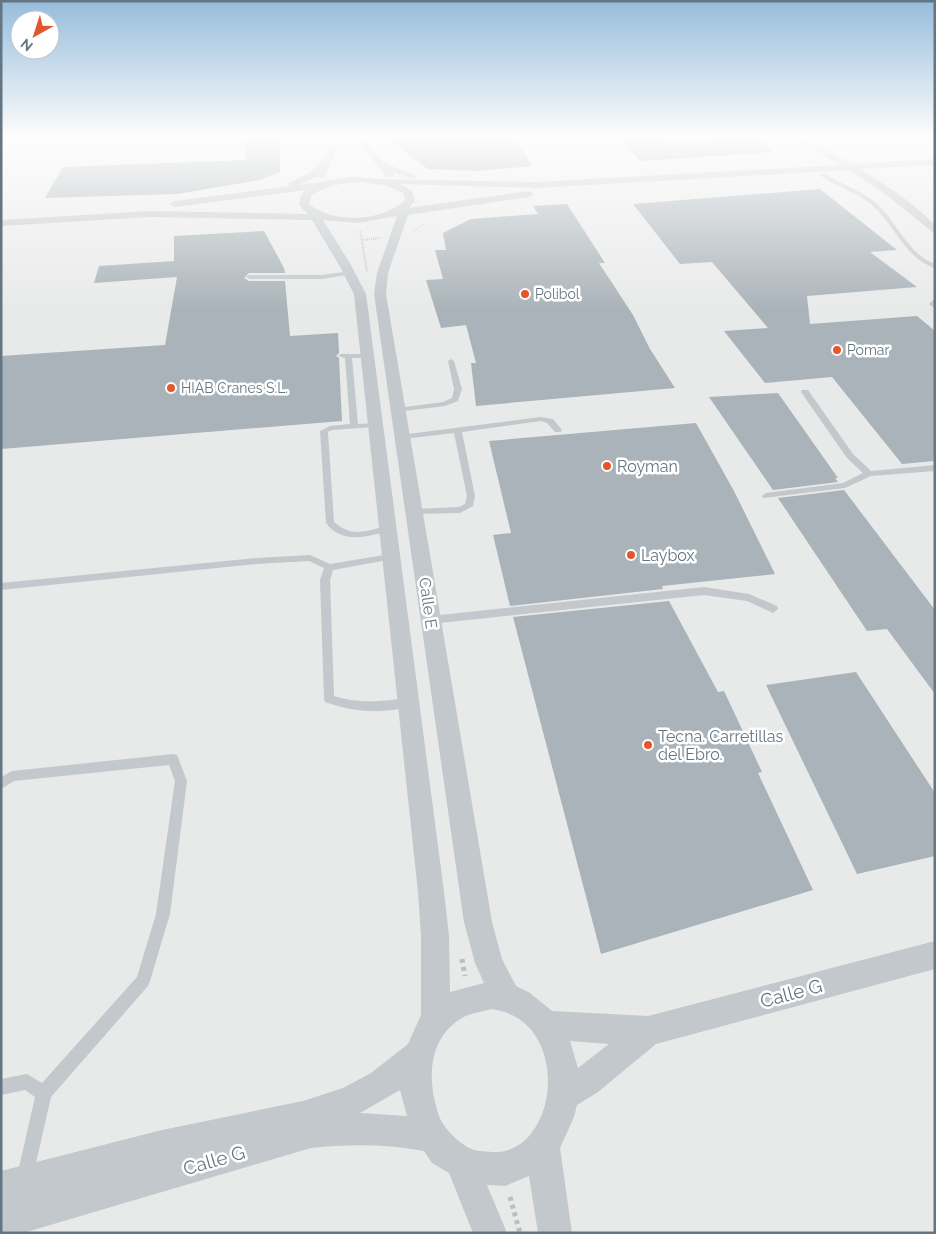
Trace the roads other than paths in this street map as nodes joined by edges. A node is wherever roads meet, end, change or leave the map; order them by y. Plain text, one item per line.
1 (245, 195) edge
2 (307, 195) edge
3 (409, 195) edge
4 (525, 195) edge
5 (861, 195) edge
6 (890, 195) edge
7 (452, 206) junction
8 (400, 211) junction
9 (1, 216) edge
10 (319, 216) junction
11 (268, 217) junction
12 (1, 223) edge
13 (935, 231) edge
14 (398, 233) junction
15 (327, 239) junction
16 (935, 266) edge
17 (359, 272) junction
18 (249, 277) dead end
19 (935, 300) edge
20 (935, 306) edge
21 (352, 356) junction
22 (451, 361) dead end
23 (805, 392) dead end
24 (398, 410) junction
25 (375, 425) junction
26 (354, 426) junction
27 (558, 430) dead end
28 (458, 431) junction
29 (403, 437) junction
30 (935, 468) edge
31 (869, 474) junction
32 (766, 496) dead end
33 (414, 512) junction
34 (387, 529) junction
35 (390, 557) junction
36 (329, 567) junction
37 (1, 587) edge
38 (773, 610) dead end
39 (430, 620) junction
40 (409, 702) junction
41 (1, 784) edge
42 (935, 955) edge
43 (500, 985) junction
44 (436, 1005) junction
45 (545, 1025) junction
46 (648, 1031) junction
47 (417, 1056) junction
48 (1, 1087) edge
49 (44, 1093) junction
50 (564, 1095) junction
51 (431, 1136) junction
52 (542, 1146) junction
53 (462, 1164) junction
54 (13, 1185) edge
55 (1, 1222) edge
56 (490, 1233) edge
57 (555, 1233) edge

1 - 9 street
2 - 10 street, Calle E
3 - 8 street, Calle E
4 - 7 street
5 - 16 lane
6 - 13 street
7 - 8 street
7 - 14 street
8 - 10 street
8 - 14 street, Calle E
10 - 11 street
10 - 15 street, Calle E
11 - 12 street
11 - 15 street, Calle E
14 - 24 street, Calle E
15 - 17 street, Calle E
17 - 18 lane
17 - 21 street, Calle E
19 - 20 lane
21 - 25 street, Calle E
21 - 26 lane
22 - 24 lane
23 - 31 lane
24 - 29 street, Calle E
25 - 26 lane
25 - 34 street, Calle E
26 - 34 lane
27 - 28 lane
28 - 29 lane
28 - 33 lane
29 - 33 street, Calle E
30 - 31 lane
31 - 32 lane
33 - 39 street, Calle E
34 - 35 street, Calle E
35 - 36 lane
35 - 40 street, Calle E
36 - 37 lane
36 - 40 lane
38 - 39 lane
39 - 43 street, Calle E
40 - 44 street, Calle E
41 - 49 lane
42 - 46 street, Calle G
43 - 44 street
43 - 45 street
44 - 47 street
45 - 46 street, Calle G
45 - 50 street
46 - 50 street, Calle G
47 - 51 street
47 - 54 street, Calle G
48 - 49 lane
49 - 54 lane
50 - 52 street
51 - 53 street
51 - 55 street, Calle G
52 - 53 street
52 - 57 street
53 - 56 street

